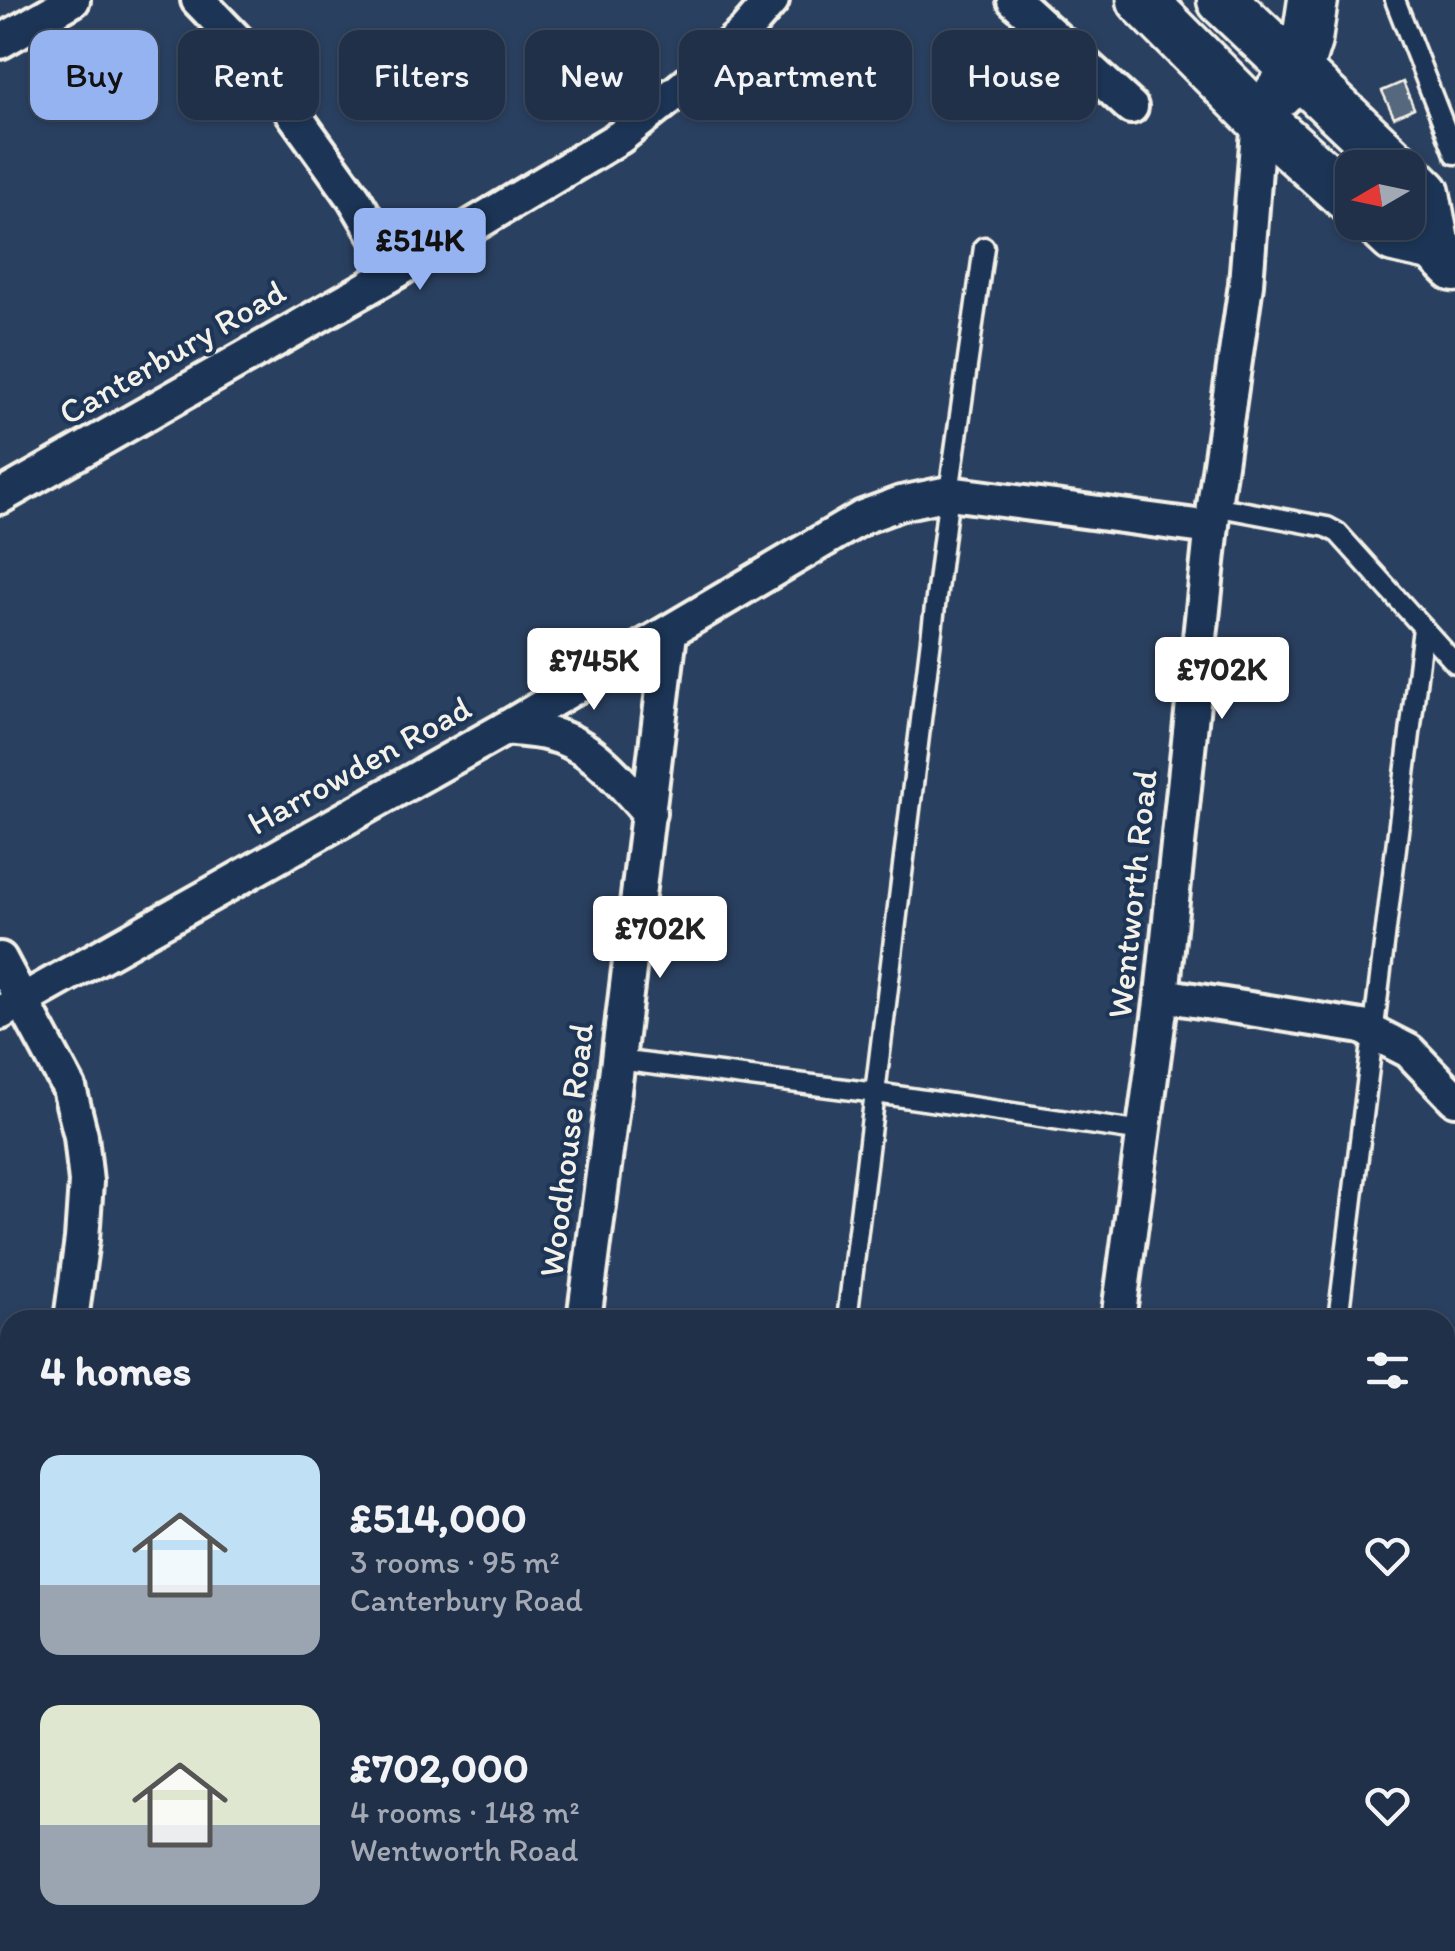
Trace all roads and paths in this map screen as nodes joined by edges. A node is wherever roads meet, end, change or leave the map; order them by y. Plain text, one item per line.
1 (73, 0) edge
2 (198, 0) edge
3 (772, 0) edge
4 (1014, 0) edge
5 (1142, 0) edge
6 (1313, 0) edge
7 (1394, 0) edge
8 (1227, 2) edge
9 (0, 42) edge
10 (1297, 71) junction
11 (1131, 107) dead end
12 (1259, 118) junction
13 (1380, 150) edge
14 (1455, 154) edge
15 (1335, 186) edge
16 (1425, 191) edge
17 (1399, 240) edge
18 (984, 246) dead end
19 (1445, 257) edge
20 (397, 270) junction
21 (950, 494) junction
22 (0, 496) edge
23 (1212, 517) junction
24 (1423, 628) junction
25 (670, 633) junction
26 (1455, 663) edge
27 (506, 728) junction
28 (649, 813) junction
29 (0, 959) edge
30 (1162, 995) junction
31 (12, 1006) edge
32 (1374, 1032) junction
33 (618, 1060) junction
34 (876, 1092) junction
35 (1455, 1099) edge
36 (1143, 1132) junction
37 (73, 1310) edge
38 (585, 1310) edge
39 (849, 1310) edge
40 (1119, 1310) edge
41 (1339, 1310) edge

1 - 9 street
2 - 20 street
3 - 20 street, Canterbury Road
4 - 11 street
5 - 12 street
6 - 10 street
7 - 14 lane
8 - 10 street
8 - 12 street
10 - 12 street
10 - 13 street
12 - 15 street
12 - 23 street, Wentworth Road
16 - 19 street
17 - 19 street
18 - 21 lane
20 - 22 street, Canterbury Road
21 - 23 street, Harrowden Road
21 - 25 street, Harrowden Road
21 - 34 lane
23 - 24 lane
23 - 30 street, Wentworth Road
24 - 26 lane
24 - 32 lane
25 - 27 street, Harrowden Road
25 - 28 street, Woodhouse Road
27 - 28 street
27 - 31 street, Harrowden Road
28 - 33 street, Woodhouse Road
29 - 31 street
30 - 32 street
30 - 36 street, Wentworth Road
31 - 37 street
32 - 35 street
32 - 41 lane
33 - 34 lane
33 - 38 street, Woodhouse Road
34 - 36 lane
34 - 39 lane
36 - 40 street, Wentworth Road

